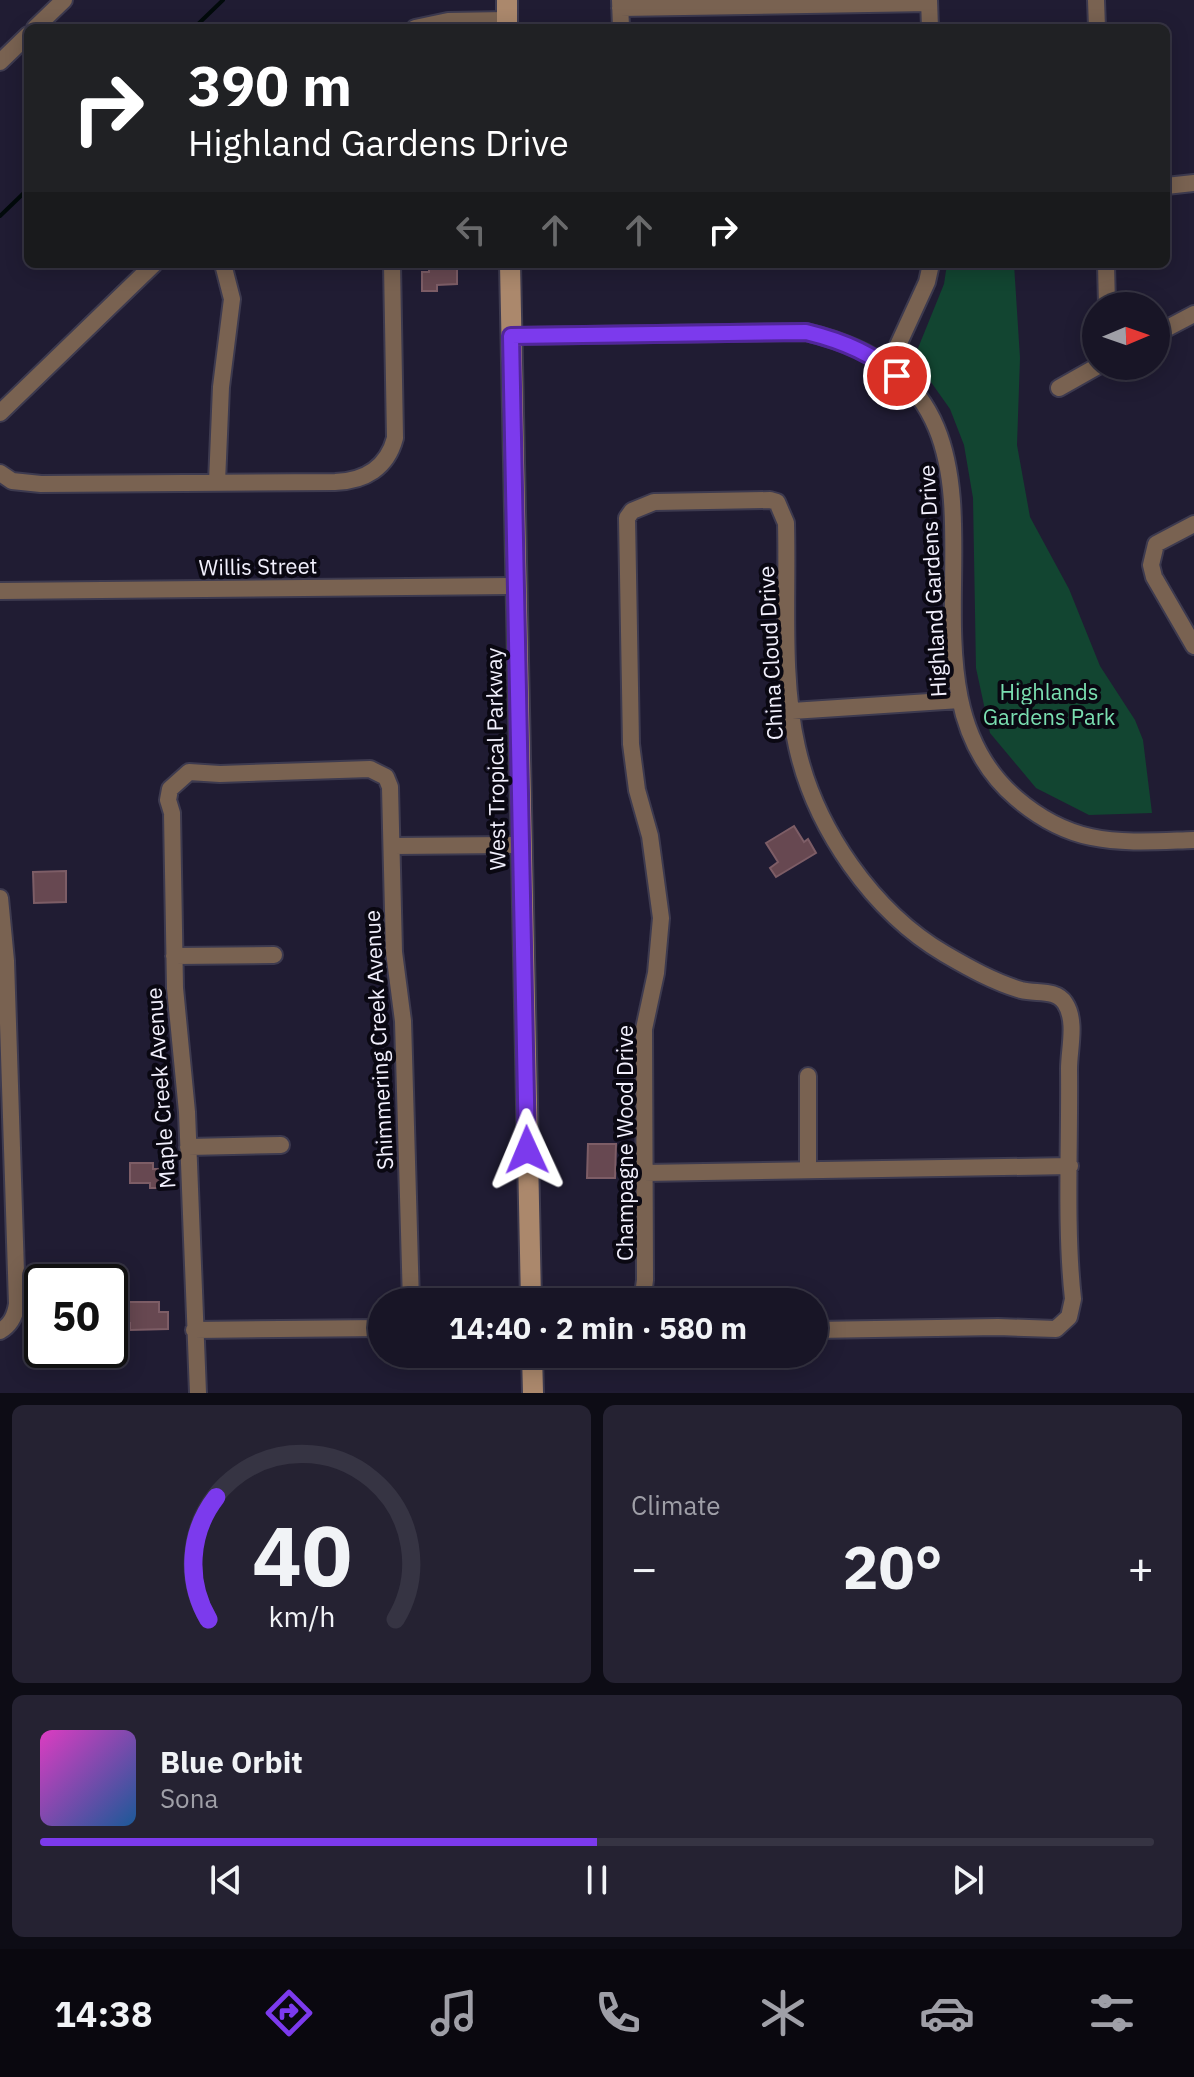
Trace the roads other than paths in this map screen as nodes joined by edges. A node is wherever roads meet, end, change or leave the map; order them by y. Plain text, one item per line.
1 (64, 0) edge
2 (1096, 0) edge
3 (929, 2) edge
4 (620, 4) edge
5 (507, 16) edge
6 (39, 24) edge
7 (434, 24) edge
8 (621, 24) edge
9 (930, 24) edge
10 (1097, 24) edge
11 (24, 39) edge
12 (0, 62) edge
13 (1194, 183) edge
14 (1170, 186) edge
15 (150, 268) edge
16 (224, 268) edge
17 (392, 268) edge
18 (510, 268) edge
19 (930, 268) edge
20 (1106, 268) edge
21 (1107, 292) edge
22 (1194, 314) edge
23 (1170, 327) edge
24 (511, 336) junction
25 (888, 367) junction
26 (1082, 375) edge
27 (1059, 388) dead end
28 (0, 413) edge
29 (0, 473) edge
30 (217, 482) junction
31 (777, 502) joint
32 (1194, 524) edge
33 (516, 586) junction
34 (0, 591) edge
35 (1194, 646) edge
36 (960, 700) junction
37 (792, 711) junction
38 (386, 777) joint
39 (1194, 840) edge
40 (520, 845) junction
41 (393, 846) junction
42 (0, 898) edge
43 (274, 955) dead end
44 (174, 956) junction
45 (808, 1076) dead end
46 (281, 1145) dead end
47 (188, 1147) junction
48 (1070, 1166) junction
49 (808, 1170) junction
50 (644, 1173) junction
51 (411, 1288) edge
52 (531, 1288) edge
53 (644, 1288) edge
54 (368, 1327) edge
55 (4, 1329) edge
56 (194, 1330) junction
57 (828, 1330) edge
58 (532, 1368) edge
59 (198, 1393) edge
60 (533, 1393) edge

1 - 6 street
2 - 10 street
3 - 4 street
3 - 9 street
4 - 8 street
5 - 7 street
11 - 12 street
13 - 14 street
15 - 28 street
16 - 30 street
17 - 30 street
18 - 24 main road, West Tropical Parkway
19 - 25 street
20 - 21 street
22 - 23 street
24 - 25 street, Highland Gardens Drive
24 - 33 main road, West Tropical Parkway
25 - 36 street, Highland Gardens Drive
26 - 27 street
29 - 30 street
31 - 37 street, China Cloud Drive
31 - 50 street, Champagne Wood Drive
32 - 35 street
33 - 34 street, Willis Street
33 - 40 main road, West Tropical Parkway
36 - 37 street
36 - 39 street, Highland Gardens Drive
37 - 48 street, China Cloud Drive
38 - 41 street, Shimmering Creek Avenue
38 - 44 street, Maple Creek Avenue
40 - 41 street
40 - 52 main road, West Tropical Parkway
41 - 51 street, Shimmering Creek Avenue
42 - 55 street
43 - 44 street
44 - 47 street, Maple Creek Avenue
45 - 49 street
46 - 47 street
47 - 56 street, Maple Creek Avenue
48 - 49 street
48 - 57 street
49 - 50 street
50 - 53 street, Champagne Wood Drive
54 - 56 street
56 - 59 street, Maple Creek Avenue
58 - 60 main road

